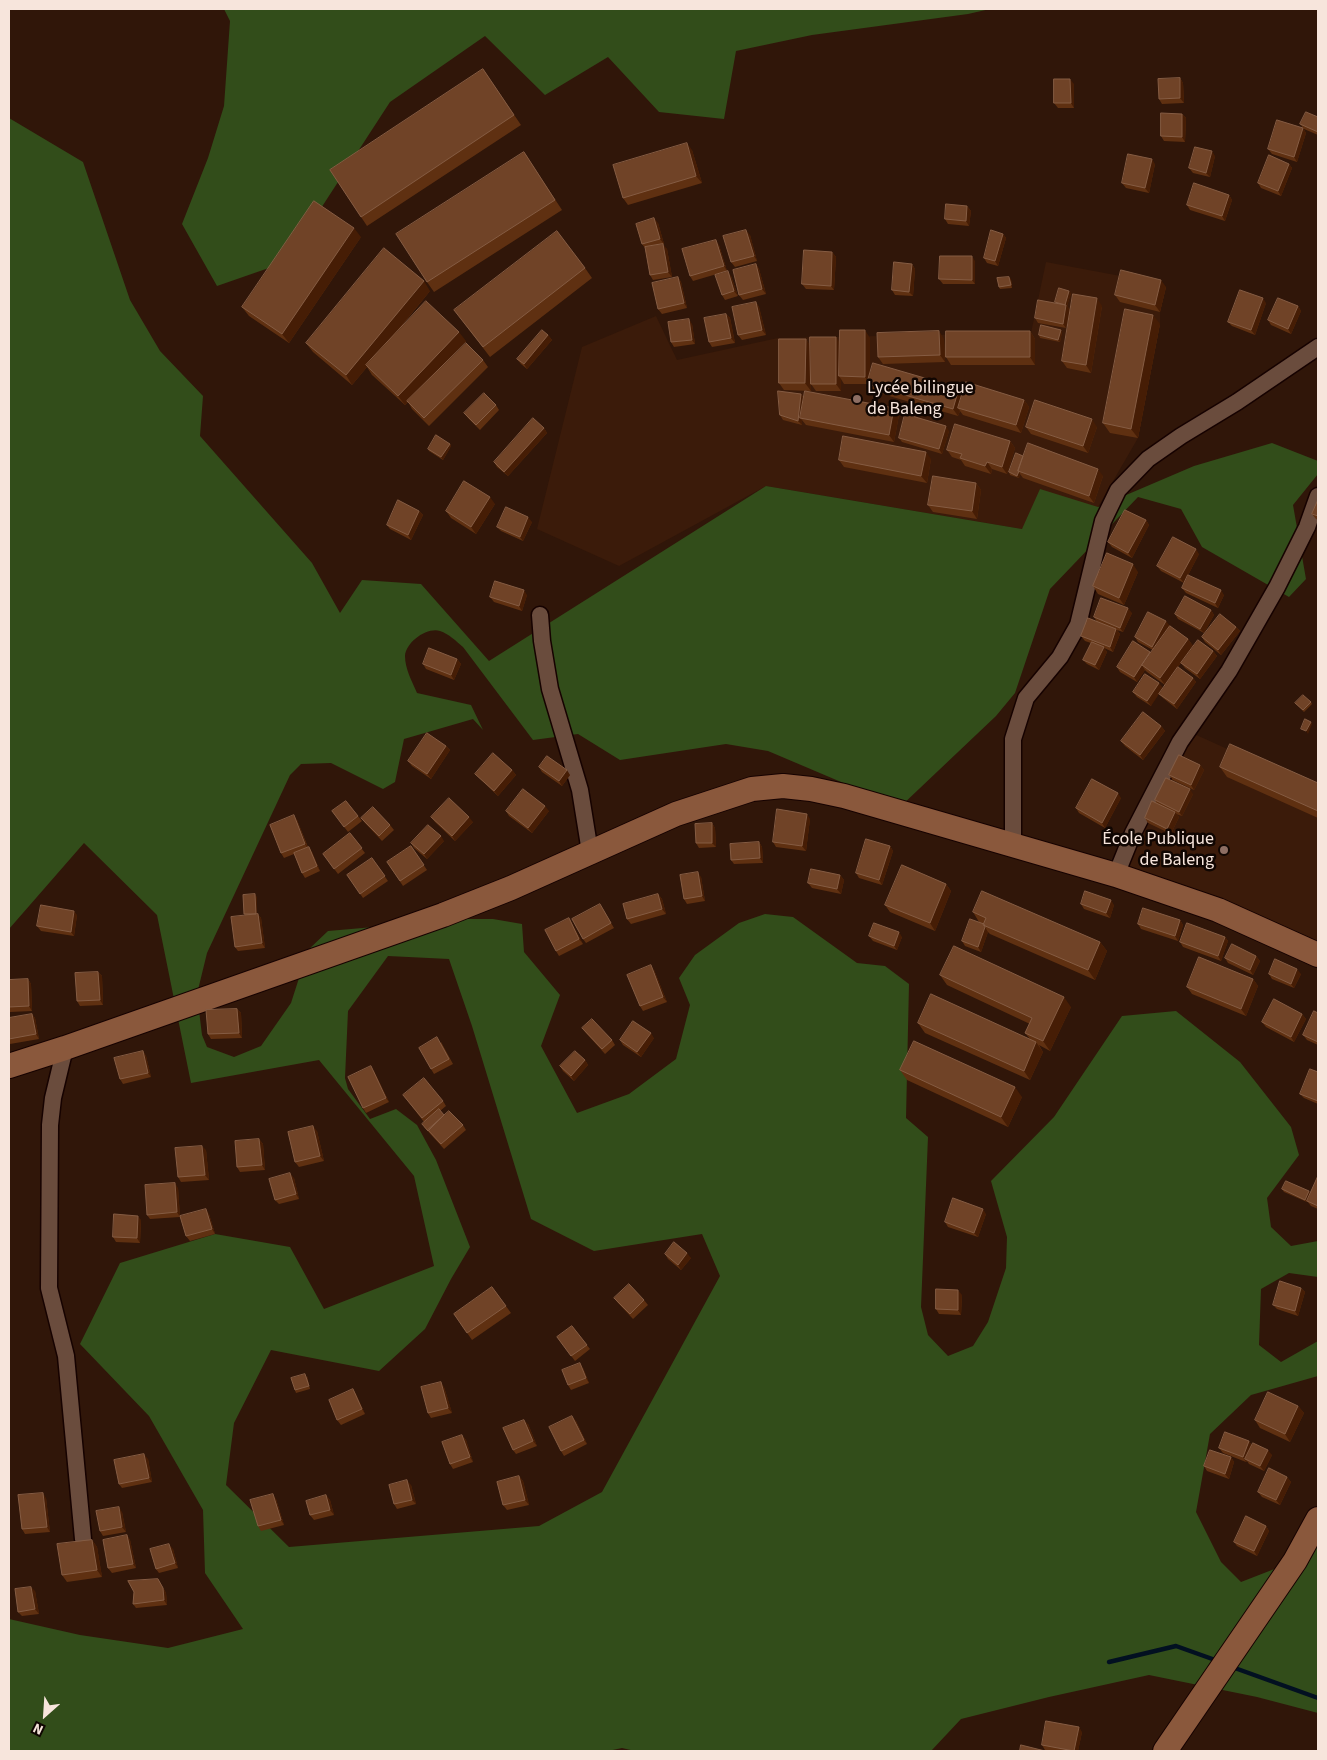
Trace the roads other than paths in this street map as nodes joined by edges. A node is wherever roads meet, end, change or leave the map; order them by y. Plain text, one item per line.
1 (1318, 347) edge
2 (1318, 496) edge
3 (540, 615) dead end
4 (1013, 846) junction
5 (590, 852) junction
6 (1116, 875) junction
7 (1318, 955) edge
8 (65, 1048) junction
9 (9, 1066) edge
10 (1318, 1519) edge
11 (83, 1539) edge
12 (1165, 1751) edge

1 - 4 street
2 - 6 street
3 - 5 street
4 - 5 street
4 - 6 street
5 - 8 street
6 - 7 street
8 - 9 street
8 - 11 street
10 - 12 street

